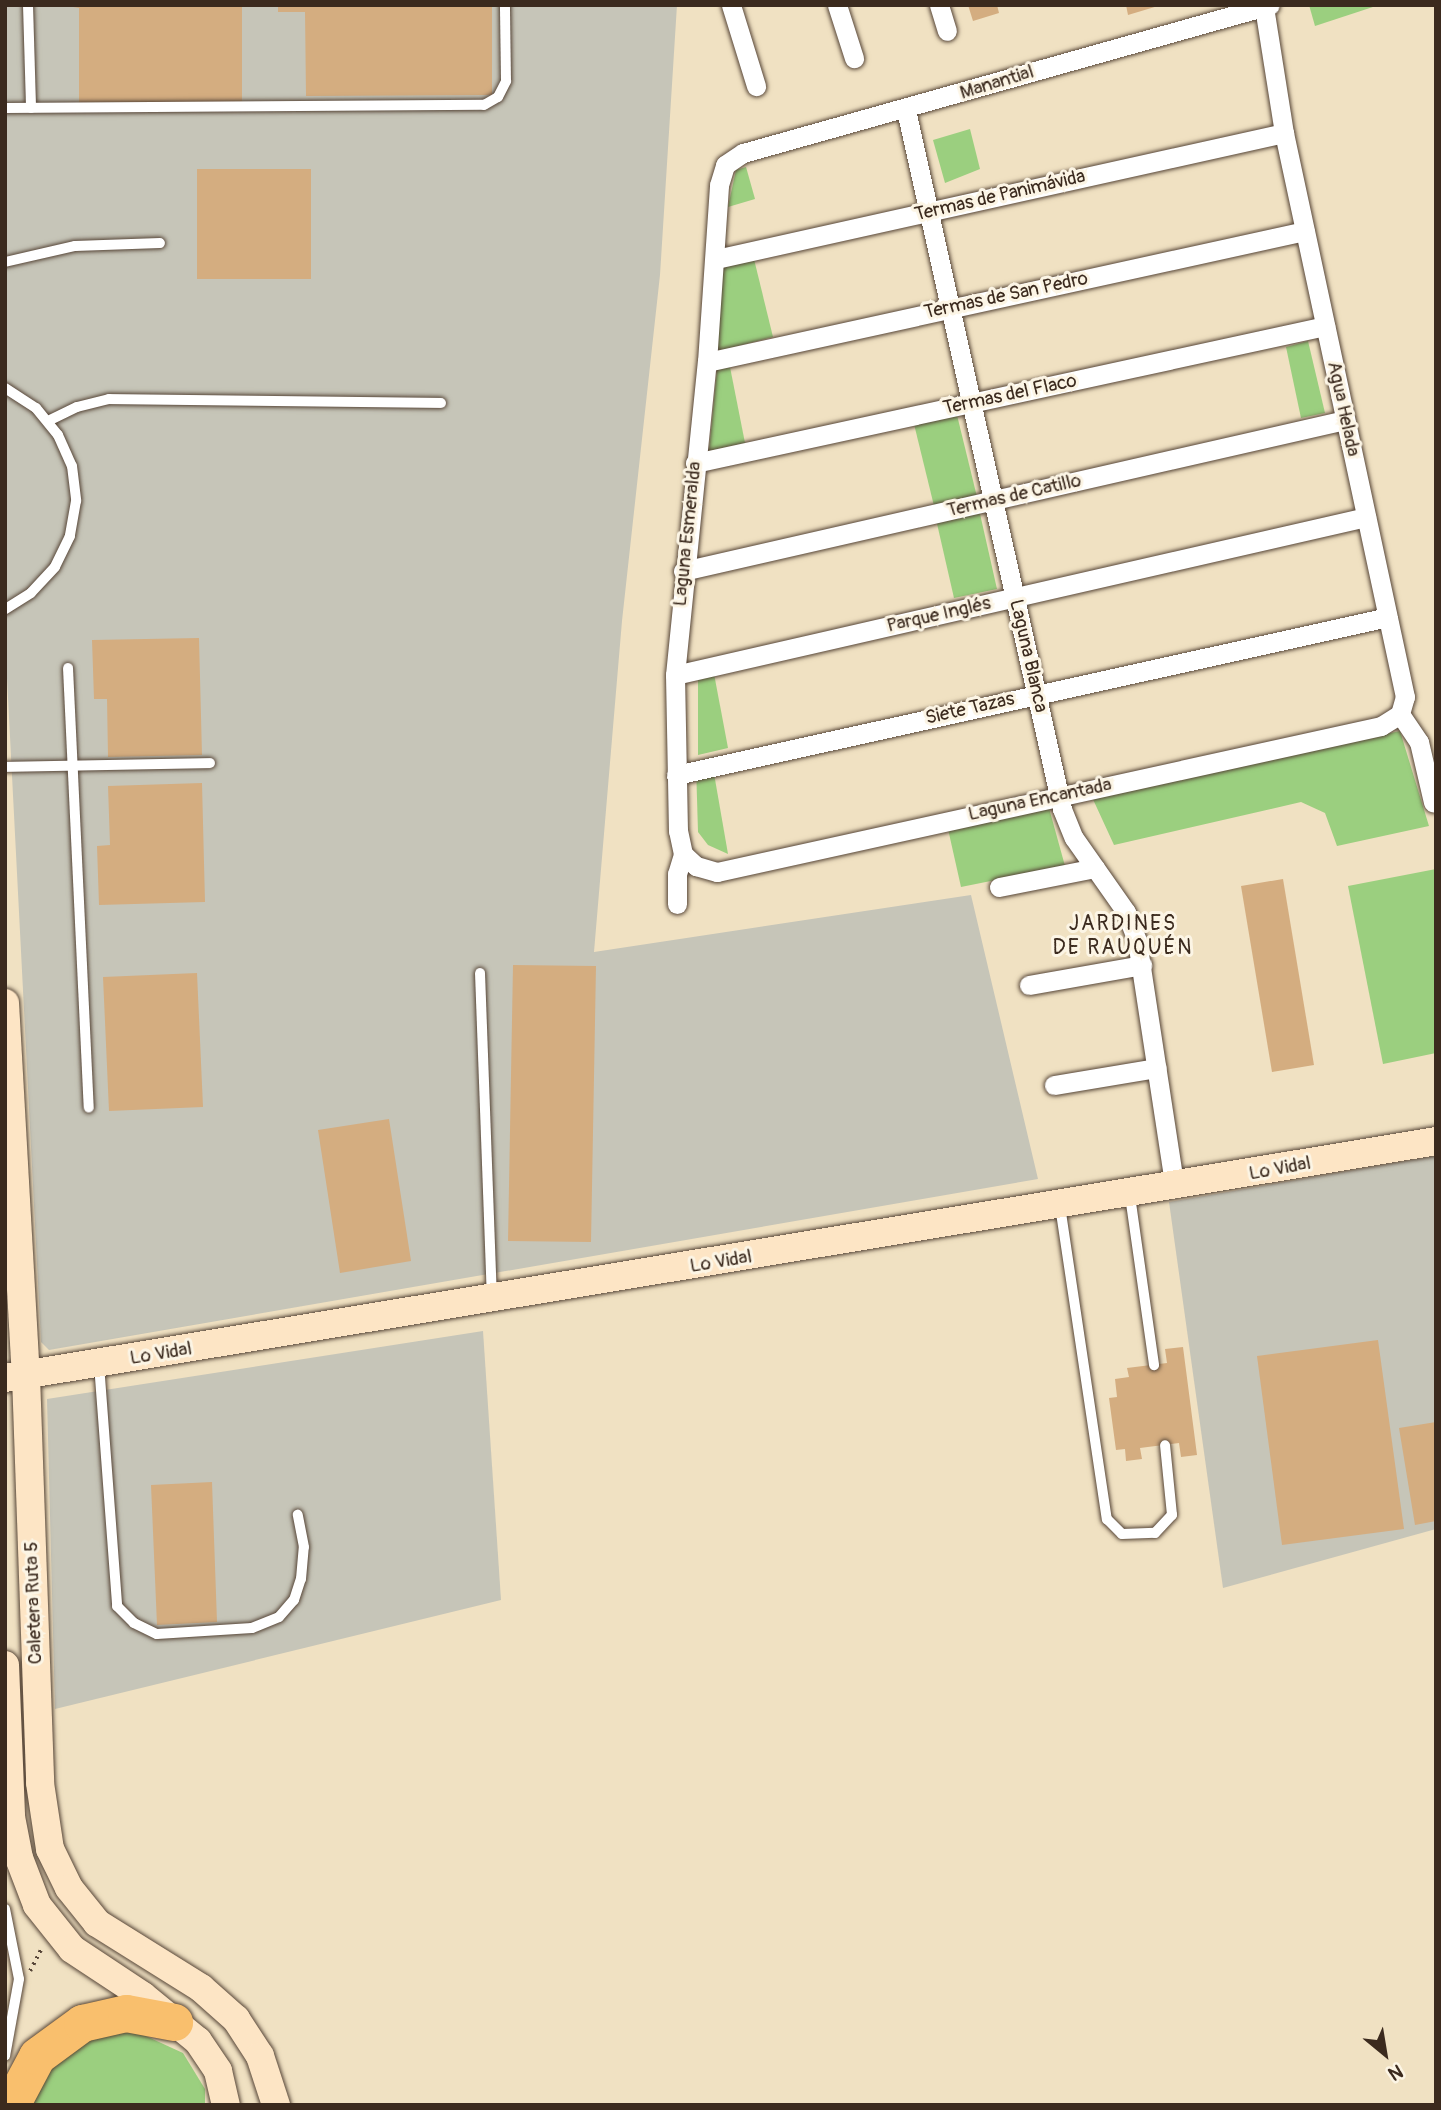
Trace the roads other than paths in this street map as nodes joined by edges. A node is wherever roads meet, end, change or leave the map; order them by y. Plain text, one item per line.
1 (28, 5) edge
2 (505, 5) edge
3 (731, 5) edge
4 (837, 5) edge
5 (939, 5) edge
6 (1267, 6) edge
7 (947, 31) dead end
8 (854, 58) dead end
9 (756, 86) dead end
10 (5, 108) edge
11 (31, 108) junction
12 (906, 110) junction
13 (1284, 133) junction
14 (725, 165) joint
15 (929, 212) junction
16 (1305, 231) junction
17 (160, 243) dead end
18 (716, 259) junction
19 (5, 262) edge
20 (950, 309) junction
21 (1325, 326) junction
22 (707, 362) junction
23 (5, 388) edge
24 (441, 403) dead end
25 (971, 403) junction
26 (1345, 420) junction
27 (48, 421) junction
28 (695, 463) junction
29 (993, 500) junction
30 (1366, 517) junction
31 (683, 571) junction
32 (1015, 597) junction
33 (5, 610) edge
34 (1388, 617) junction
35 (68, 668) dead end
36 (675, 675) junction
37 (1036, 695) junction
38 (1400, 715) junction
39 (210, 763) dead end
40 (73, 765) junction
41 (5, 767) edge
42 (676, 775) junction
43 (1059, 796) junction
44 (1433, 802) dead end
45 (683, 854) junction
46 (1095, 867) junction
47 (999, 887) dead end
48 (677, 904) dead end
49 (1142, 965) junction
50 (481, 973) dead end
51 (1029, 985) dead end
52 (5, 1003) edge
53 (1157, 1068) junction
54 (1054, 1085) dead end
55 (89, 1107) dead end
56 (1436, 1141) edge
57 (1175, 1188) junction
58 (1130, 1195) junction
59 (1060, 1206) junction
60 (493, 1299) junction
61 (99, 1364) junction
62 (1154, 1364) dead end
63 (16, 1377) edge
64 (1165, 1445) dead end
65 (299, 1515) dead end
66 (5, 1665) edge
67 (5, 1909) edge
68 (174, 2022) junction
69 (5, 2056) edge
70 (11, 2105) edge
71 (226, 2105) edge
72 (276, 2105) edge

1 - 11 lane
2 - 11 lane
3 - 9 street
4 - 8 street
5 - 7 street
6 - 12 street, Manantial
6 - 13 street, Agua Helada
10 - 11 lane
12 - 14 street, Manantial
12 - 15 street, Laguna Blanca
13 - 15 street, Termas de Panimávida
13 - 16 street, Agua Helada
14 - 18 street, Laguna Esmeralda
15 - 18 street, Termas de Panimávida
15 - 20 street, Laguna Blanca
16 - 20 street, Termas de San Pedro
16 - 21 street, Agua Helada
17 - 19 lane
18 - 22 street, Laguna Esmeralda
20 - 22 street, Termas de San Pedro
20 - 25 street, Laguna Blanca
21 - 25 street, Termas del Flaco
21 - 26 street, Agua Helada
22 - 28 street, Laguna Esmeralda
23 - 27 lane
24 - 27 lane
25 - 28 street, Termas del Flaco
25 - 29 street, Laguna Blanca
26 - 29 street, Termas de Catillo
26 - 30 street, Agua Helada
27 - 33 lane
28 - 31 street, Laguna Esmeralda
29 - 31 street, Termas de Catillo
29 - 32 street, Laguna Blanca
30 - 32 street, Parque Inglés
30 - 34 street, Agua Helada
31 - 36 street, Laguna Esmeralda
32 - 36 street, Parque Inglés
32 - 37 street, Laguna Blanca
34 - 37 street, Siete Tazas
34 - 38 street, Agua Helada
35 - 40 lane
36 - 42 street, Laguna Esmeralda
37 - 42 street, Siete Tazas
37 - 43 street, Laguna Blanca
38 - 43 street, Laguna Encantada
38 - 44 street
39 - 40 lane
40 - 41 lane
40 - 55 lane
42 - 45 street, Laguna Esmeralda
43 - 45 street, Laguna Encantada
43 - 46 street, Laguna Blanca
45 - 48 street, Laguna Esmeralda
46 - 47 street
46 - 49 street, Laguna Blanca
49 - 51 street
49 - 53 street, Laguna Blanca
50 - 60 lane
52 - 63 main road, Caletera Ruta 5
53 - 54 street
53 - 57 street, Laguna Blanca
56 - 57 main road, Lo Vidal
57 - 58 main road, Lo Vidal
58 - 59 main road, Lo Vidal
58 - 62 lane
59 - 60 main road, Lo Vidal
59 - 64 lane
60 - 61 main road, Lo Vidal
61 - 63 main road, Lo Vidal
61 - 65 lane
63 - 72 main road, Caletera Ruta 5
66 - 68 main road
67 - 69 lane
68 - 70 highway
68 - 71 main road

